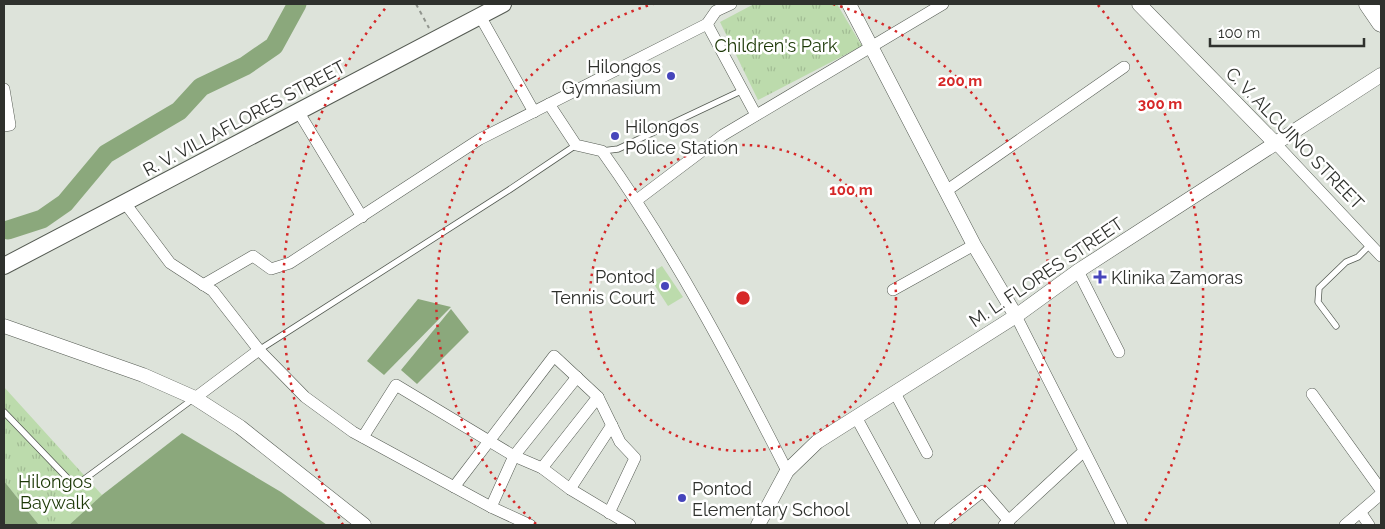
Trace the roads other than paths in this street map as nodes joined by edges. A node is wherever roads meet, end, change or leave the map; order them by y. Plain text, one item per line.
1 (503, 4) edge
2 (731, 4) edge
3 (849, 4) edge
4 (943, 4) edge
5 (1139, 4) edge
6 (1368, 4) edge
7 (480, 16) junction
8 (1381, 23) edge
9 (707, 24) junction
10 (872, 48) junction
11 (1124, 67) dead end
12 (1381, 75) edge
13 (4, 90) edge
14 (743, 90) junction
15 (549, 104) junction
16 (298, 111) junction
17 (534, 112) junction
18 (756, 115) junction
19 (4, 126) edge
20 (1276, 144) junction
21 (576, 145) junction
22 (602, 151) junction
23 (946, 191) junction
24 (637, 200) junction
25 (125, 203) junction
26 (362, 217) junction
27 (974, 244) junction
28 (1370, 244) junction
29 (1381, 256) edge
30 (4, 266) edge
31 (1078, 271) junction
32 (203, 285) junction
33 (893, 290) dead end
34 (1016, 316) junction
35 (4, 326) edge
36 (1336, 326) dead end
37 (259, 350) junction
38 (1119, 352) dead end
39 (577, 377) junction
40 (895, 393) junction
41 (1312, 394) dead end
42 (598, 397) junction
43 (195, 398) junction
44 (4, 412) edge
45 (856, 417) junction
46 (612, 425) junction
47 (363, 437) junction
48 (491, 442) junction
49 (1083, 452) junction
50 (927, 453) dead end
51 (514, 456) junction
52 (542, 468) junction
53 (787, 471) junction
54 (454, 487) junction
55 (570, 489) junction
56 (1381, 490) edge
57 (1381, 494) edge
58 (491, 507) junction
59 (609, 513) junction
60 (1361, 513) junction
61 (1006, 523) edge
62 (364, 525) edge
63 (530, 525) edge
64 (630, 525) edge
65 (758, 525) edge
66 (915, 525) edge
67 (940, 525) edge
68 (1122, 525) edge
69 (1345, 525) edge
70 (1369, 525) edge

1 - 7 main road, R. V. VILLAFLORES STREET
2 - 9 street
3 - 10 street
4 - 10 street
5 - 20 street, C. V. ALCUINO STREET
6 - 8 main road
7 - 16 main road, R. V. VILLAFLORES STREET
7 - 17 street
9 - 14 street
9 - 15 street
10 - 18 street
10 - 23 street
11 - 23 street
12 - 20 street, M. L. FLORES STREET
13 - 19 street
14 - 18 street
14 - 22 lane
15 - 17 street
15 - 21 street
16 - 25 main road, R. V. VILLAFLORES STREET
16 - 26 street
17 - 26 street
18 - 24 street
20 - 28 street, C. V. ALCUINO STREET
20 - 31 street, M. L. FLORES STREET
21 - 22 street
21 - 37 lane
22 - 24 street
23 - 27 street
24 - 53 street
25 - 30 main road, R. V. VILLAFLORES STREET
25 - 32 street
26 - 32 street
27 - 33 street
27 - 34 street
28 - 29 street, C. V. ALCUINO STREET
28 - 36 lane
31 - 34 street, M. L. FLORES STREET
31 - 38 street
32 - 37 street
34 - 40 street, M. L. FLORES STREET
34 - 49 street
35 - 43 street
37 - 43 street
37 - 47 street
39 - 42 street
39 - 48 street
39 - 51 street
40 - 45 street, M. L. FLORES STREET
40 - 50 street
41 - 56 street
42 - 46 street
42 - 52 street
43 - 44 lane
43 - 62 street
45 - 53 street, M. L. FLORES STREET
45 - 66 street
46 - 55 street
46 - 59 street
47 - 48 street
47 - 54 street
48 - 51 street
48 - 54 street
49 - 61 street
49 - 68 street
51 - 52 street
51 - 58 street
52 - 55 street
53 - 65 street, M. L. FLORES STREET
54 - 58 street
55 - 59 street
57 - 60 street
58 - 63 street
59 - 64 street
60 - 69 street
60 - 70 street
61 - 67 street

